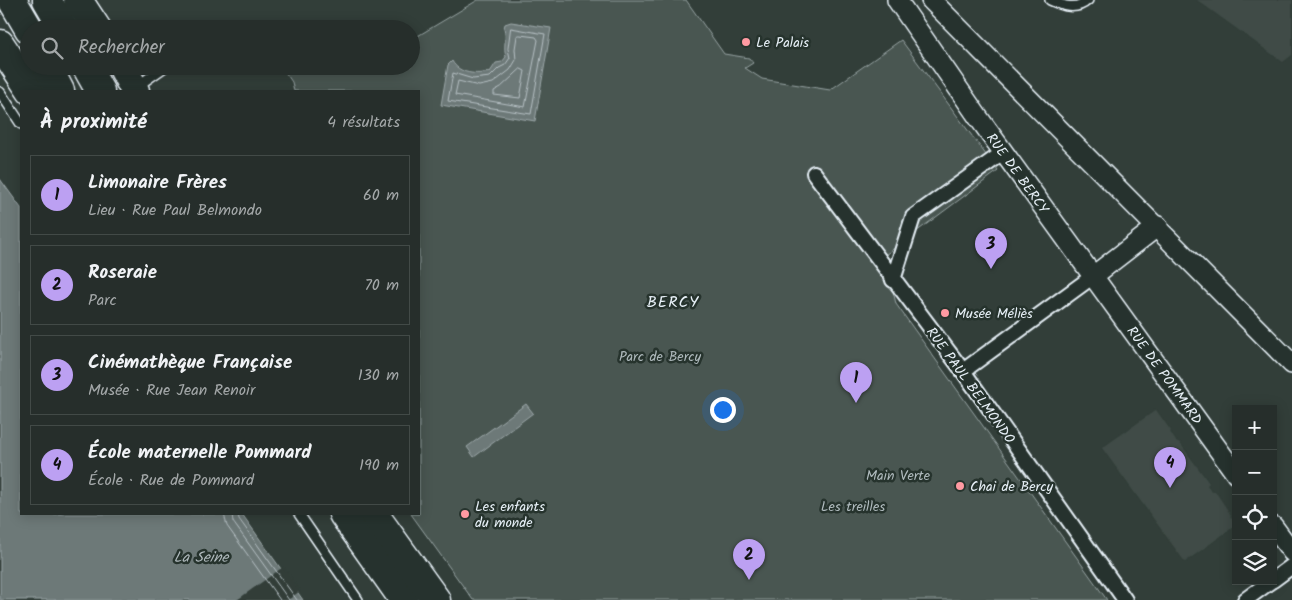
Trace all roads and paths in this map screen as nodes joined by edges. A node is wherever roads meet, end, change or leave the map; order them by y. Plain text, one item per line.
1 (12, 0) edge
2 (47, 0) edge
3 (78, 0) edge
4 (897, 0) edge
5 (931, 0) edge
6 (1050, 0) edge
7 (1088, 0) edge
8 (24, 20) edge
9 (59, 20) edge
10 (91, 20) edge
11 (0, 44) edge
12 (20, 74) edge
13 (20, 75) edge
14 (52, 75) edge
15 (91, 75) edge
16 (146, 75) edge
17 (130, 82) edge
18 (30, 90) edge
19 (59, 90) edge
20 (99, 90) edge
21 (0, 92) edge
22 (20, 122) edge
23 (1004, 152) junction
24 (814, 173) dead end
25 (1158, 226) junction
26 (1092, 277) junction
27 (893, 280) junction
28 (1292, 364) edge
29 (963, 371) junction
30 (1232, 469) edge
31 (300, 515) edge
32 (344, 515) edge
33 (375, 515) edge
34 (1277, 531) edge
35 (1292, 552) edge
36 (1292, 566) edge
37 (1277, 577) edge
38 (1266, 585) edge
39 (358, 600) edge
40 (404, 600) edge
41 (436, 600) edge
42 (1126, 600) edge
43 (1245, 600) edge

1 - 8 main road
2 - 9 main road
3 - 10 main road
4 - 23 street, RUE DE BERCY
5 - 25 street
6 - 7 lane
11 - 12 main road
13 - 18 main road
14 - 19 main road
15 - 20 main road
16 - 17 lane
21 - 22 lane
23 - 26 street, RUE DE BERCY
23 - 27 street
24 - 27 street, RUE PAUL BELMONDO
25 - 26 street
25 - 28 street
26 - 29 street
26 - 30 street, RUE DE POMMARD
27 - 29 street, RUE PAUL BELMONDO
29 - 42 street, RUE PAUL BELMONDO
31 - 39 lane
32 - 40 main road
33 - 41 main road
34 - 35 street
36 - 37 street
38 - 43 street

